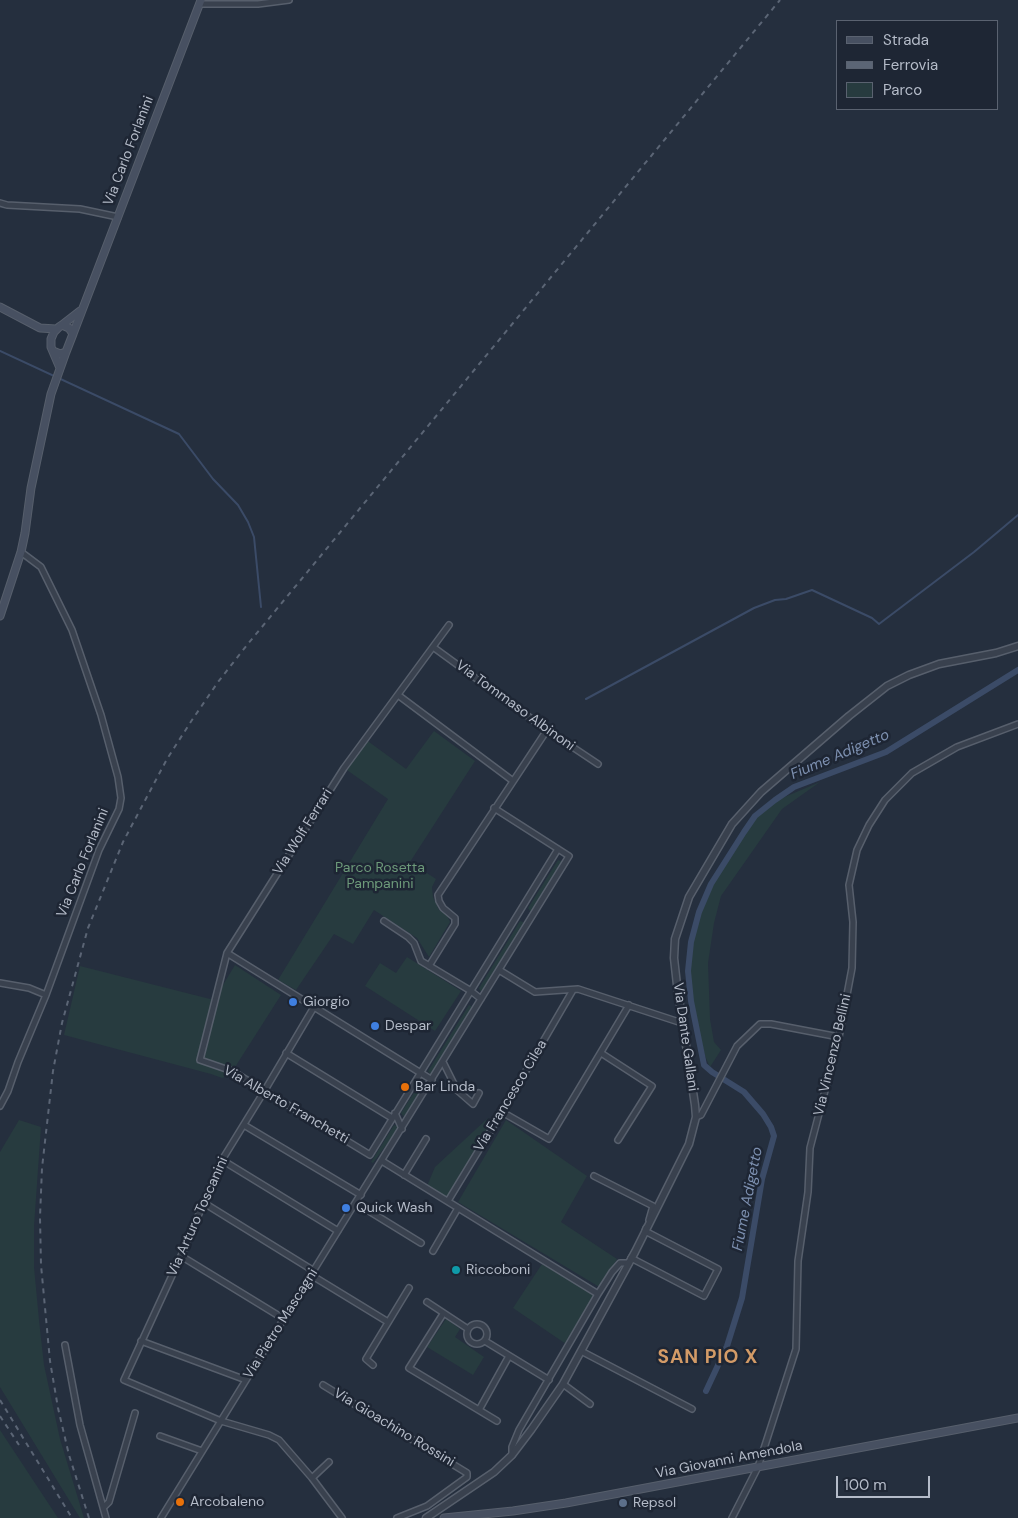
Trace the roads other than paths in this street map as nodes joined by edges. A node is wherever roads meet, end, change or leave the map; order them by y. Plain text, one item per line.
1 (289, 0) edge
2 (200, 2) edge
3 (0, 203) edge
4 (118, 217) junction
5 (0, 307) edge
6 (80, 311) junction
7 (59, 327) junction
8 (40, 328) junction
9 (73, 334) junction
10 (50, 343) junction
11 (53, 351) junction
12 (66, 352) junction
13 (59, 371) junction
14 (20, 552) junction
15 (0, 616) edge
16 (449, 625) dead end
17 (1018, 646) edge
18 (433, 647) junction
19 (398, 696) junction
20 (1018, 724) edge
21 (547, 730) junction
22 (598, 764) dead end
23 (513, 781) junction
24 (494, 808) junction
25 (558, 849) junction
26 (520, 911) junction
27 (531, 918) junction
28 (384, 921) dead end
29 (227, 953) junction
30 (429, 966) junction
31 (499, 970) junction
32 (0, 982) edge
33 (573, 990) junction
34 (471, 991) junction
35 (46, 994) junction
36 (481, 999) junction
37 (629, 1005) junction
38 (314, 1007) junction
39 (682, 1023) junction
40 (839, 1037) junction
41 (286, 1053) junction
42 (601, 1053) junction
43 (200, 1060) joint
44 (443, 1062) junction
45 (421, 1072) junction
46 (432, 1080) junction
47 (265, 1090) junction
48 (479, 1093) dead end
49 (0, 1106) edge
50 (502, 1112) junction
51 (394, 1116) junction
52 (696, 1117) junction
53 (244, 1125) junction
54 (402, 1129) junction
55 (426, 1140) dead end
56 (618, 1140) dead end
57 (222, 1160) junction
58 (382, 1161) junction
59 (404, 1175) junction
60 (594, 1176) dead end
61 (361, 1196) junction
62 (448, 1202) junction
63 (204, 1203) junction
64 (356, 1203) junction
65 (458, 1208) junction
66 (338, 1231) junction
67 (645, 1231) junction
68 (421, 1243) dead end
69 (432, 1251) dead end
70 (182, 1256) junction
71 (630, 1261) junction
72 (312, 1273) junction
73 (410, 1288) dead end
74 (598, 1294) junction
75 (427, 1302) dead end
76 (443, 1314) junction
77 (284, 1319) junction
78 (388, 1322) junction
79 (468, 1329) junction
80 (142, 1341) junction
81 (486, 1341) junction
82 (65, 1345) dead end
83 (582, 1351) junction
84 (509, 1356) junction
85 (373, 1365) dead end
86 (246, 1380) junction
87 (549, 1380) junction
88 (563, 1384) junction
89 (323, 1385) dead end
90 (590, 1404) dead end
91 (692, 1409) dead end
92 (479, 1410) junction
93 (135, 1413) dead end
94 (1018, 1418) edge
95 (221, 1421) junction
96 (497, 1421) dead end
97 (160, 1436) dead end
98 (202, 1452) junction
99 (512, 1454) junction
100 (329, 1462) dead end
101 (758, 1467) junction
102 (312, 1478) junction
103 (104, 1507) junction
104 (106, 1518) edge
105 (161, 1518) edge
106 (342, 1518) edge
107 (397, 1518) edge
108 (426, 1518) edge
109 (444, 1518) edge
110 (732, 1518) edge

1 - 2 street
2 - 4 main road, Via Carlo Forlanini
3 - 4 street
4 - 6 main road, Via Carlo Forlanini
5 - 8 main road
6 - 7 main road
6 - 9 main road, Via Carlo Forlanini
7 - 8 main road
7 - 9 main road
7 - 10 main road
8 - 10 main road
9 - 12 main road, Via Carlo Forlanini
10 - 11 main road
11 - 12 main road
11 - 13 main road
12 - 13 main road, Via Carlo Forlanini
13 - 14 main road
14 - 15 main road
14 - 35 street, Via Carlo Forlanini
16 - 18 street, Via Wolf Ferrari
17 - 39 street, Via Dante Gallani
18 - 19 street, Via Wolf Ferrari
18 - 21 street, Via Tommaso Albinoni
19 - 23 street
19 - 29 street, Via Wolf Ferrari
20 - 40 street, Via Vincenzo Bellini
21 - 22 street, Via Tommaso Albinoni
21 - 23 street
23 - 24 street
24 - 25 street
24 - 30 street
25 - 26 street
25 - 27 street, Via Pietro Mascagni
26 - 27 street
26 - 34 street
27 - 31 street, Via Pietro Mascagni
28 - 30 street
29 - 38 street
29 - 43 street, Via Wolf Ferrari
30 - 34 street
31 - 33 street
31 - 36 street, Via Pietro Mascagni
32 - 35 street
33 - 37 street
33 - 50 street, Via Francesco Cilea
34 - 36 street
34 - 45 street
35 - 49 street, Via Carlo Forlanini
36 - 44 street, Via Pietro Mascagni
37 - 39 street
37 - 42 street
38 - 41 street, Via Arturo Toscanini
38 - 45 street
39 - 52 street, Via Dante Gallani
40 - 52 street
40 - 101 street, Via Vincenzo Bellini
41 - 47 street, Via Arturo Toscanini
41 - 51 street
42 - 50 street
42 - 56 street
43 - 47 street, Via Alberto Franchetti
44 - 46 street, Via Pietro Mascagni
44 - 48 street
45 - 46 street
45 - 51 street
46 - 54 street, Via Pietro Mascagni
47 - 51 street, Via Alberto Franchetti
47 - 53 street, Via Arturo Toscanini
50 - 62 street, Via Francesco Cilea
51 - 54 street
52 - 67 street, Via Dante Gallani
53 - 57 street, Via Arturo Toscanini
53 - 61 street
54 - 58 street, Via Pietro Mascagni
55 - 59 street
57 - 63 street, Via Arturo Toscanini
57 - 66 street
58 - 59 street
58 - 61 street, Via Pietro Mascagni
59 - 62 street
60 - 67 street
61 - 64 street, Via Pietro Mascagni
62 - 65 street
63 - 70 street, Via Arturo Toscanini
63 - 72 street
64 - 66 street, Via Pietro Mascagni
64 - 68 street
65 - 69 street
65 - 74 street
66 - 72 street, Via Pietro Mascagni
67 - 71 street, Via Dante Gallani
67 - 71 street
70 - 77 street
70 - 80 street, Via Arturo Toscanini
71 - 74 street
71 - 83 street, Via Dante Gallani
72 - 77 street, Via Pietro Mascagni
72 - 78 street
73 - 78 street
74 - 87 street
75 - 76 street
76 - 79 street
76 - 92 street
77 - 86 street, Via Pietro Mascagni
78 - 85 street
79 - 81 street
79 - 81 street
80 - 86 street
80 - 95 street, Via Arturo Toscanini
81 - 84 street
82 - 103 street
83 - 88 street, Via Dante Gallani
83 - 91 street
84 - 87 street
84 - 92 street
86 - 95 street, Via Pietro Mascagni
87 - 99 street
88 - 90 street
88 - 99 street, Via Dante Gallani
89 - 107 street, Via Gioachino Rossini
92 - 96 street
93 - 103 street
94 - 101 main road, Via Giovanni Amendola
95 - 98 street, Via Pietro Mascagni
95 - 102 street
97 - 98 street
98 - 105 street, Via Pietro Mascagni
99 - 108 street, Via Dante Gallani
100 - 102 street
101 - 109 main road, Via Giovanni Amendola
101 - 110 street, Via Vincenzo Bellini
102 - 106 street
103 - 104 street

